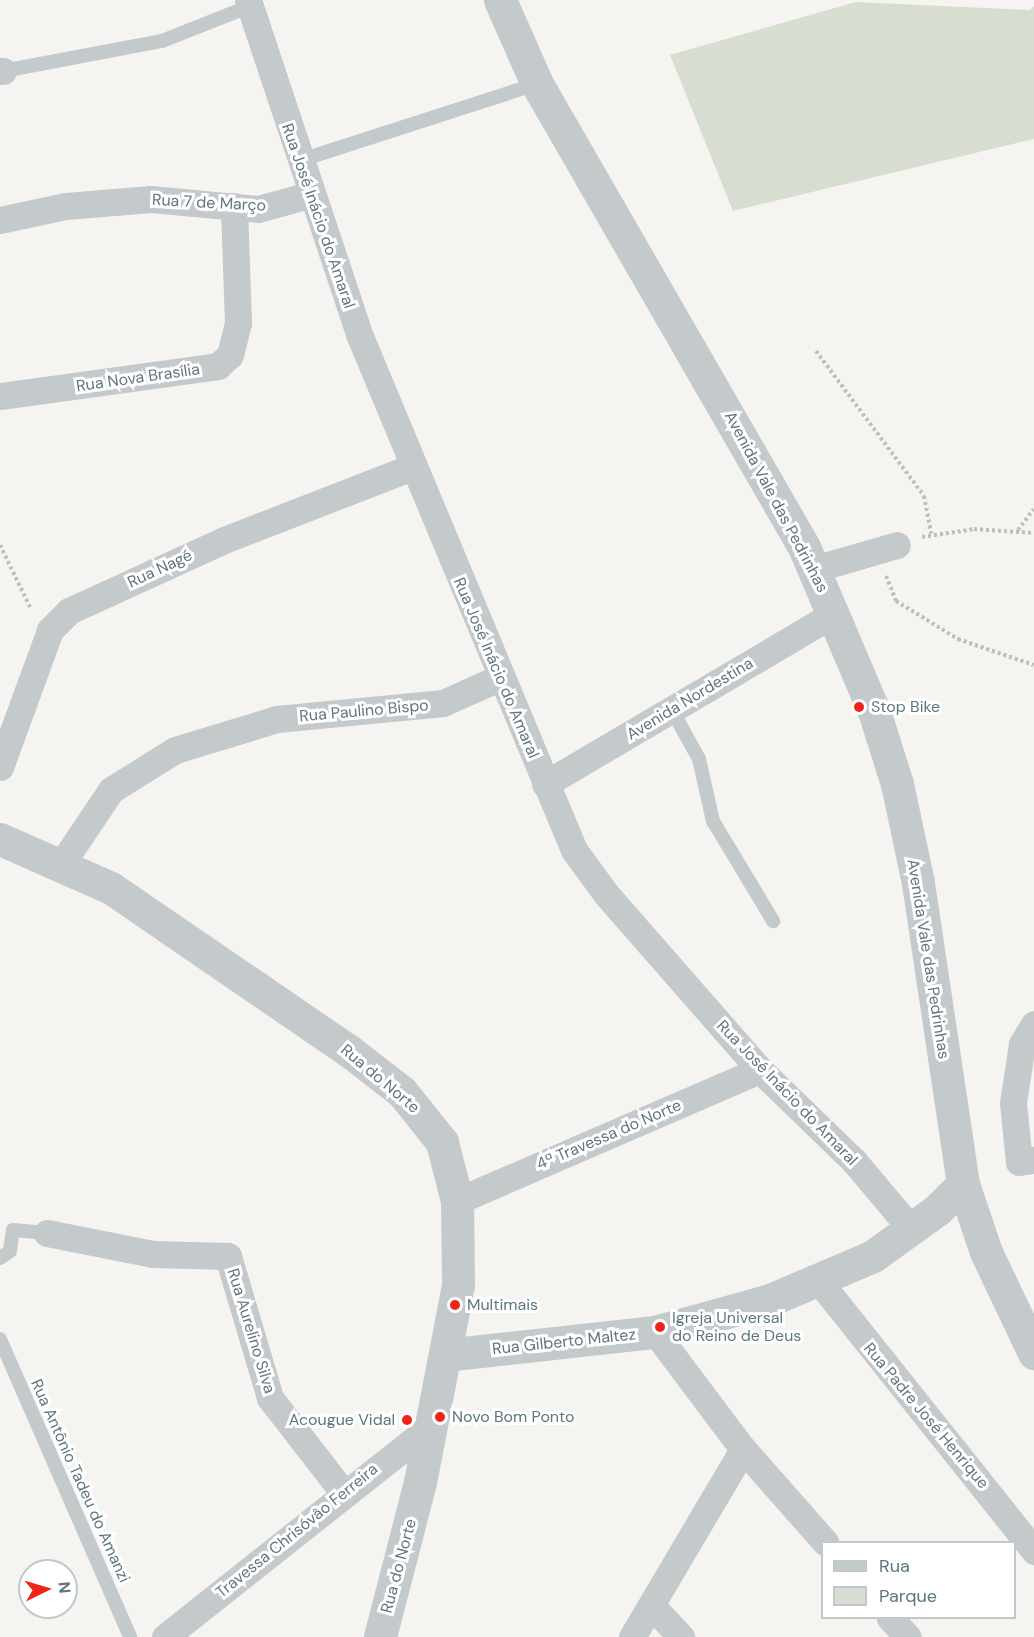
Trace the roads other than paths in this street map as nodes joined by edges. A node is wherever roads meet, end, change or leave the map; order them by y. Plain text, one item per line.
1 (500, 0) edge
2 (245, 2) edge
3 (2, 71) edge
4 (537, 84) junction
5 (298, 161) junction
6 (309, 195) junction
7 (234, 206) junction
8 (0, 220) edge
9 (0, 396) edge
10 (412, 467) junction
11 (876, 551) road end
12 (821, 567) junction
13 (835, 613) junction
14 (499, 678) junction
15 (672, 710) junction
16 (0, 767) edge
17 (545, 784) junction
18 (0, 839) edge
19 (62, 862) junction
20 (772, 921) dead end
21 (1034, 1024) edge
22 (760, 1070) junction
23 (1026, 1161) edge
24 (963, 1184) junction
25 (457, 1201) junction
26 (911, 1229) junction
27 (47, 1233) joint
28 (0, 1258) edge
29 (818, 1280) junction
30 (655, 1332) junction
31 (0, 1339) edge
32 (1034, 1353) edge
33 (445, 1355) junction
34 (431, 1426) junction
35 (743, 1449) junction
36 (343, 1492) junction
37 (824, 1541) edge
38 (1034, 1551) edge
39 (654, 1608) junction
40 (893, 1619) edge
41 (130, 1637) edge
42 (165, 1637) edge
43 (380, 1637) edge
44 (632, 1637) edge
45 (681, 1637) edge
46 (908, 1637) edge

1 - 4 street, Avenida Vale das Pedrinhas
2 - 3 lane
2 - 5 street, Rua José Inácio do Amaral
4 - 5 lane
4 - 12 street, Avenida Vale das Pedrinhas
5 - 6 street, Rua José Inácio do Amaral
6 - 7 street, Rua 7 de Março
6 - 10 street, Rua José Inácio do Amaral
7 - 8 street, Rua 7 de Março
7 - 9 street, Rua Nova Brasília
10 - 14 street, Rua José Inácio do Amaral
10 - 16 street, Rua Nagé
11 - 12 street
12 - 13 street, Avenida Vale das Pedrinhas
13 - 15 street, Avenida Nordestina
13 - 24 street, Avenida Vale das Pedrinhas
14 - 17 street, Rua José Inácio do Amaral
14 - 19 street, Rua Paulino Bispo
15 - 17 street, Avenida Nordestina
15 - 20 lane
17 - 22 street, Rua José Inácio do Amaral
18 - 19 street, Rua do Norte
19 - 25 street, Rua do Norte
21 - 23 street
22 - 25 street, 4ª Travessa do Norte
22 - 26 street, Rua José Inácio do Amaral
24 - 26 street
24 - 32 street, Avenida Vale das Pedrinhas
25 - 33 street, Rua do Norte
26 - 29 street, Rua Gilberto Maltez
27 - 28 lane
27 - 36 street, Rua Aurelino Silva
29 - 30 street, Rua Gilberto Maltez
29 - 38 street, Rua Padre José Henrique
30 - 33 street, Rua Gilberto Maltez
30 - 35 street
31 - 41 lane, Rua Antônio Tadeu do Amanzi
33 - 34 street, Rua do Norte
34 - 36 street, Travessa Chrisóvâo Ferreira
34 - 43 street, Rua do Norte
35 - 37 street
35 - 39 street
36 - 42 street, Travessa Chrisóvâo Ferreira
39 - 44 street
39 - 45 street
40 - 46 street

